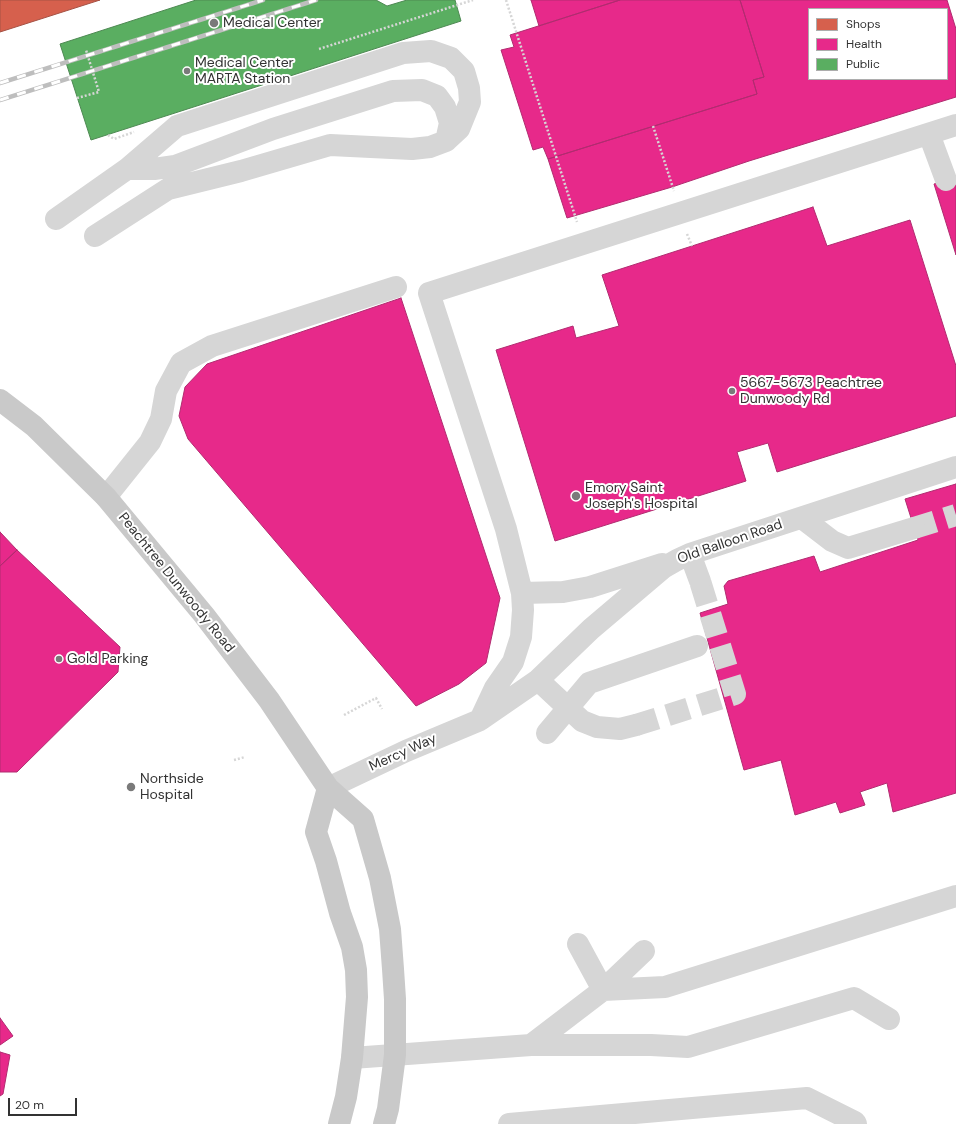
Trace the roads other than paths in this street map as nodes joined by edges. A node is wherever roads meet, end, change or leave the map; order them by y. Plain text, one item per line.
1 (956, 126) edge
2 (929, 134) junction
3 (446, 141) junction
4 (127, 169) junction
5 (946, 180) dead end
6 (56, 219) dead end
7 (95, 236) dead end
8 (396, 287) dead end
9 (0, 400) edge
10 (956, 467) edge
11 (106, 497) junction
12 (802, 518) junction
13 (914, 528) tunnel mouth
14 (684, 557) junction
15 (700, 581) tunnel mouth
16 (522, 593) junction
17 (697, 646) dead end
18 (538, 680) junction
19 (568, 707) junction
20 (480, 720) junction
21 (636, 725) tunnel mouth
22 (547, 733) dead end
23 (328, 788) junction
24 (956, 896) edge
25 (578, 944) dead end
26 (644, 951) dead end
27 (603, 990) junction
28 (888, 1019) dead end
29 (531, 1045) junction
30 (395, 1055) junction
31 (352, 1058) junction
32 (339, 1124) edge
33 (384, 1124) edge
34 (509, 1124) edge
35 (856, 1124) edge

1 - 2 street
2 - 5 street
2 - 16 street
3 - 4 street
3 - 4 street
3 - 7 street
4 - 6 street
8 - 11 street
9 - 11 main road, Peachtree Dunwoody Road
10 - 12 street, Old Balloon Road
11 - 23 main road, Peachtree Dunwoody Road
12 - 13 street
12 - 14 street, Old Balloon Road
14 - 15 street
14 - 16 street
14 - 18 street, Old Balloon Road
16 - 20 street
17 - 19 street
18 - 19 street
18 - 20 street, Old Balloon Road
19 - 21 street
19 - 22 street
20 - 23 street, Mercy Way
23 - 30 main road, Peachtree Dunwoody Road
23 - 31 main road
24 - 27 street
25 - 27 street
26 - 27 street
27 - 29 street
28 - 29 street
29 - 30 street
30 - 31 street
30 - 33 main road, Peachtree Dunwoody Road
31 - 32 main road
34 - 35 street

